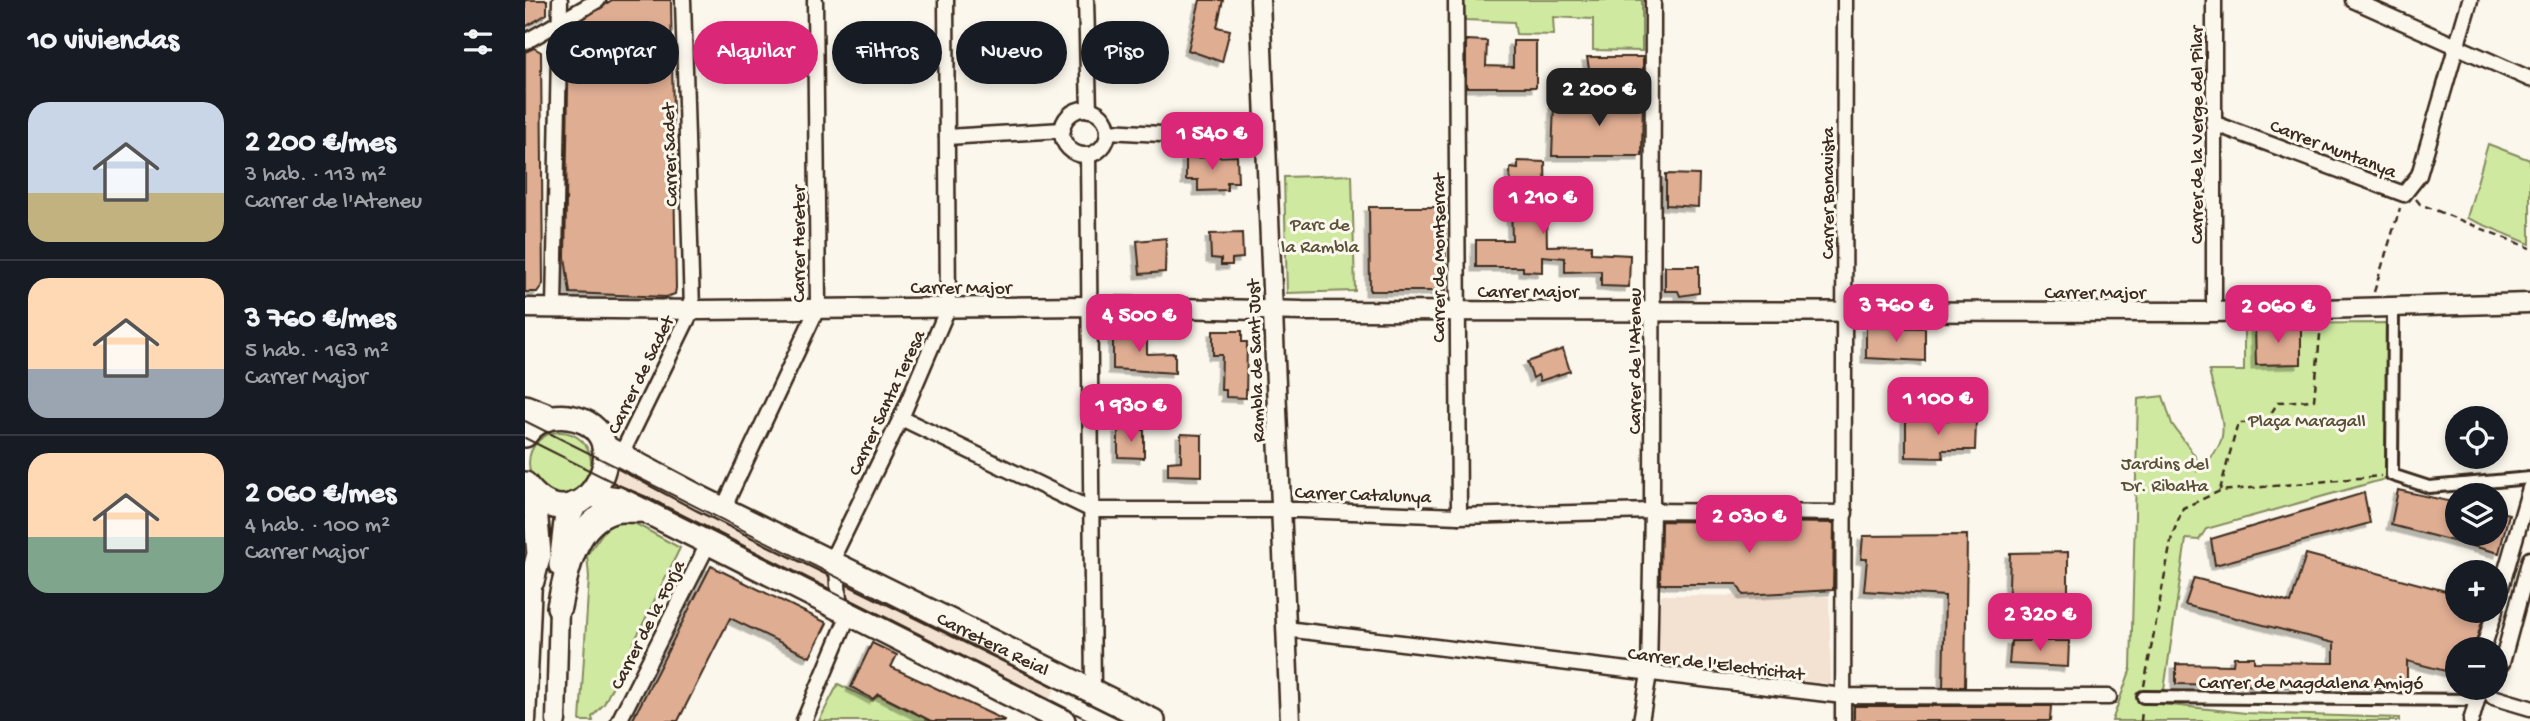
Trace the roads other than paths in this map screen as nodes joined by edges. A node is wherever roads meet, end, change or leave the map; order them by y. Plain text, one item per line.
1 (560, 0) edge
2 (598, 0) edge
3 (683, 0) edge
4 (815, 0) edge
5 (946, 0) edge
6 (1086, 0) edge
7 (1260, 0) edge
8 (1455, 0) edge
9 (1653, 0) edge
10 (1845, 0) edge
11 (2214, 0) edge
12 (2353, 0) edge
13 (2470, 0) edge
14 (561, 21) joint
15 (546, 29) edge
16 (525, 41) edge
17 (2456, 48) junction
18 (2530, 79) edge
19 (559, 84) edge
20 (1089, 110) junction
21 (2213, 123) junction
22 (1063, 130) junction
23 (1108, 131) junction
24 (947, 137) junction
25 (1266, 140) junction
26 (1088, 155) junction
27 (2530, 303) edge
28 (1092, 306) junction
29 (818, 307) junction
30 (525, 308) edge
31 (554, 308) junction
32 (948, 308) junction
33 (1273, 309) junction
34 (2393, 309) junction
35 (692, 310) junction
36 (1456, 311) junction
37 (1652, 311) junction
38 (1845, 312) junction
39 (2214, 312) junction
40 (525, 408) edge
41 (551, 417) junction
42 (901, 418) junction
43 (525, 435) edge
44 (612, 451) junction
45 (2530, 478) edge
46 (2530, 488) edge
47 (530, 491) edge
48 (583, 500) junction
49 (723, 509) junction
50 (644, 510) junction
51 (1092, 510) junction
52 (1281, 510) junction
53 (1652, 511) junction
54 (1845, 513) junction
55 (1459, 516) junction
56 (525, 519) edge
57 (708, 544) junction
58 (2530, 559) edge
59 (835, 563) junction
60 (2508, 564) edge
61 (532, 581) junction
62 (559, 607) junction
63 (849, 614) junction
64 (1286, 629) junction
65 (2508, 641) edge
66 (1649, 674) junction
67 (1093, 691) junction
68 (2445, 693) edge
69 (1843, 696) junction
70 (2109, 697) dead end
71 (2143, 697) road end
72 (2481, 700) edge
73 (2505, 700) edge
74 (2530, 708) edge
75 (526, 721) edge
76 (556, 721) edge
77 (619, 721) edge
78 (804, 721) edge
79 (1063, 721) edge
80 (1153, 721) edge
81 (1290, 721) edge
82 (1641, 721) edge
83 (1843, 721) edge
84 (2471, 721) edge

1 - 14 street
2 - 14 street
3 - 35 street, Carrer Sadet
4 - 29 street, Carrer Hereter
5 - 24 street, Carrer Santa Teresa
6 - 20 street
7 - 25 street, Rambla de Sant Just
8 - 36 street, Carrer de Montserrat
9 - 37 street, Carrer de l'Ateneu
10 - 38 street, Carrer Bonavista
11 - 21 street, Carrer de la Verge del Pilar
12 - 17 street
13 - 17 street, Carrer Muntanya
15 - 16 street
17 - 18 street
17 - 21 street, Carrer Muntanya
19 - 31 street
20 - 22 street
20 - 23 street
21 - 39 street, Carrer de la Verge del Pilar
22 - 24 street
22 - 26 street
23 - 25 street
23 - 26 street
24 - 32 street, Carrer Santa Teresa
25 - 33 street, Rambla de Sant Just
26 - 28 street
27 - 34 street, Carrer Major
28 - 32 street, Carrer Major
28 - 33 street, Carrer Major
28 - 51 street
29 - 32 street, Carrer Major
29 - 35 street, Carrer Major
29 - 49 street, Carrer Hereter
30 - 31 street, Carrer Major
31 - 35 street, Carrer Major
32 - 42 street, Carrer Santa Teresa
33 - 36 street, Carrer Major
33 - 52 street, Rambla de Sant Just
34 - 39 street, Carrer Major
34 - 45 street
35 - 44 street, Carrer de Sadet
36 - 37 street, Carrer Major
36 - 55 street, Carrer de Montserrat
37 - 38 street, Carrer Major
37 - 53 street, Carrer de l'Ateneu
38 - 39 street, Carrer Major
38 - 54 street, Carrer Bonavista
40 - 41 main road
41 - 43 main road
41 - 44 main road
42 - 51 street, Carrer Catalunya
42 - 59 street, Carrer Santa Teresa
44 - 48 main road
44 - 49 main road, Carretera Reial
46 - 60 street
47 - 48 main road, Carretera Reial
47 - 61 main road
48 - 50 main road, Carretera Reial
48 - 62 main road
49 - 59 main road, Carretera Reial
50 - 57 main road, Carretera Reial
50 - 62 main road
51 - 52 street, Carrer Catalunya
51 - 67 street
52 - 55 street, Carrer Catalunya
52 - 64 street, Rambla de Sant Just
53 - 54 street, Carrer Catalunya
53 - 55 street, Carrer Catalunya
53 - 66 street, Carrer de l'Ateneu
54 - 69 street, Carrer Bonavista
56 - 61 main road
57 - 63 main road, Carretera Reial
57 - 77 street, Carrer de la Forja
58 - 65 street
59 - 63 street
59 - 67 main road, Carretera Reial
61 - 75 street
62 - 76 street
63 - 78 street
63 - 79 main road, Carretera Reial
64 - 66 street, Carrer de l'Electricitat
64 - 81 street, Rambla de Sant Just
66 - 69 street, Carrer de l'Electricitat
66 - 82 street, Carrer de l'Ateneu
67 - 80 main road, Carretera Reial
68 - 71 street, Carrer de Magdalena Amigó
69 - 70 street, Carrer de l'Electricitat
69 - 83 street, Carrer Bonavista
72 - 84 street
73 - 74 street

